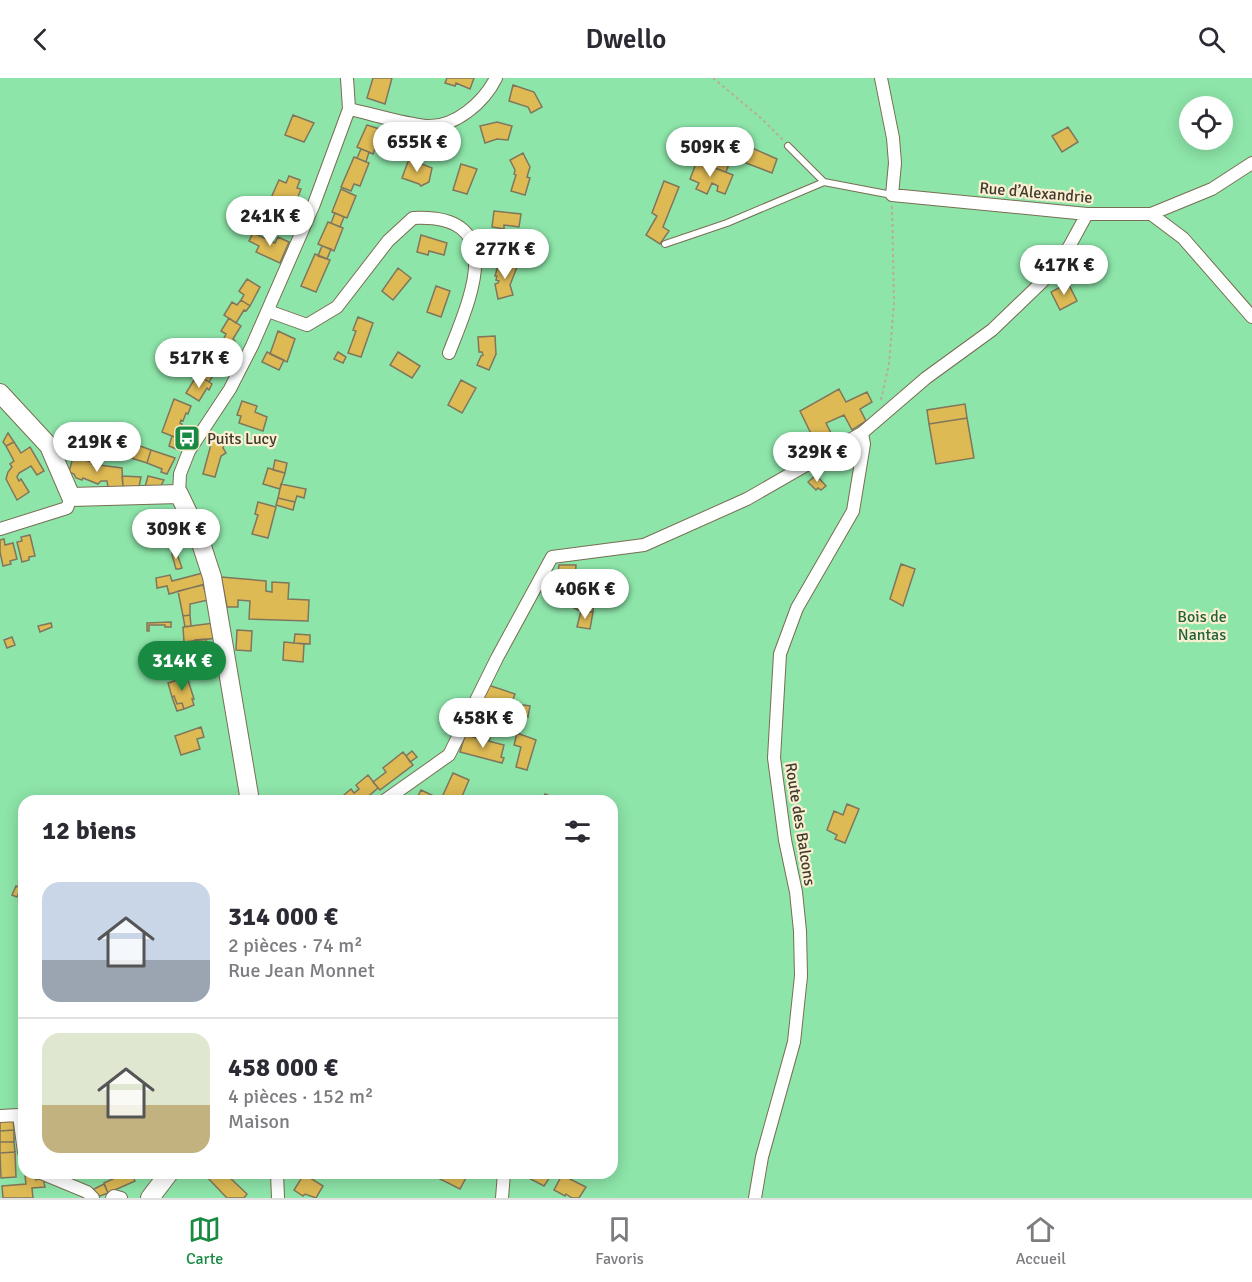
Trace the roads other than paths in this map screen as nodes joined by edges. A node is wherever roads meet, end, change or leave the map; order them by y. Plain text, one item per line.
1 (496, 78) edge
2 (881, 78) edge
3 (346, 79) edge
4 (349, 109) junction
5 (788, 146) road end
6 (1252, 163) edge
7 (824, 182) junction
8 (892, 195) junction
9 (1087, 214) junction
10 (1151, 214) junction
11 (665, 244) dead end
12 (268, 311) junction
13 (1252, 317) edge
14 (449, 353) dead end
15 (0, 393) edge
16 (862, 433) junction
17 (179, 494) junction
18 (71, 497) junction
19 (0, 529) edge
20 (249, 795) edge
21 (392, 795) edge
22 (18, 1115) edge
23 (0, 1116) edge
24 (56, 1179) edge
25 (164, 1179) edge
26 (278, 1179) edge
27 (504, 1179) edge
28 (93, 1198) edge
29 (112, 1198) edge
30 (122, 1198) edge
31 (150, 1198) edge
32 (278, 1198) edge
33 (502, 1198) edge
34 (755, 1198) edge

1 - 4 street
2 - 8 street
3 - 4 street
4 - 12 street
5 - 7 lane
6 - 10 street
7 - 8 lane
7 - 11 lane
8 - 9 street, Rue d’Alexandrie
9 - 10 street, Rue d’Alexandrie
9 - 16 street
10 - 13 street
12 - 14 street
12 - 17 street
15 - 18 street
16 - 21 street
16 - 34 street, Route des Balcons
17 - 18 street
17 - 20 street
18 - 19 street
22 - 23 street
24 - 28 street
25 - 31 street
26 - 32 street
27 - 33 street
29 - 30 street

